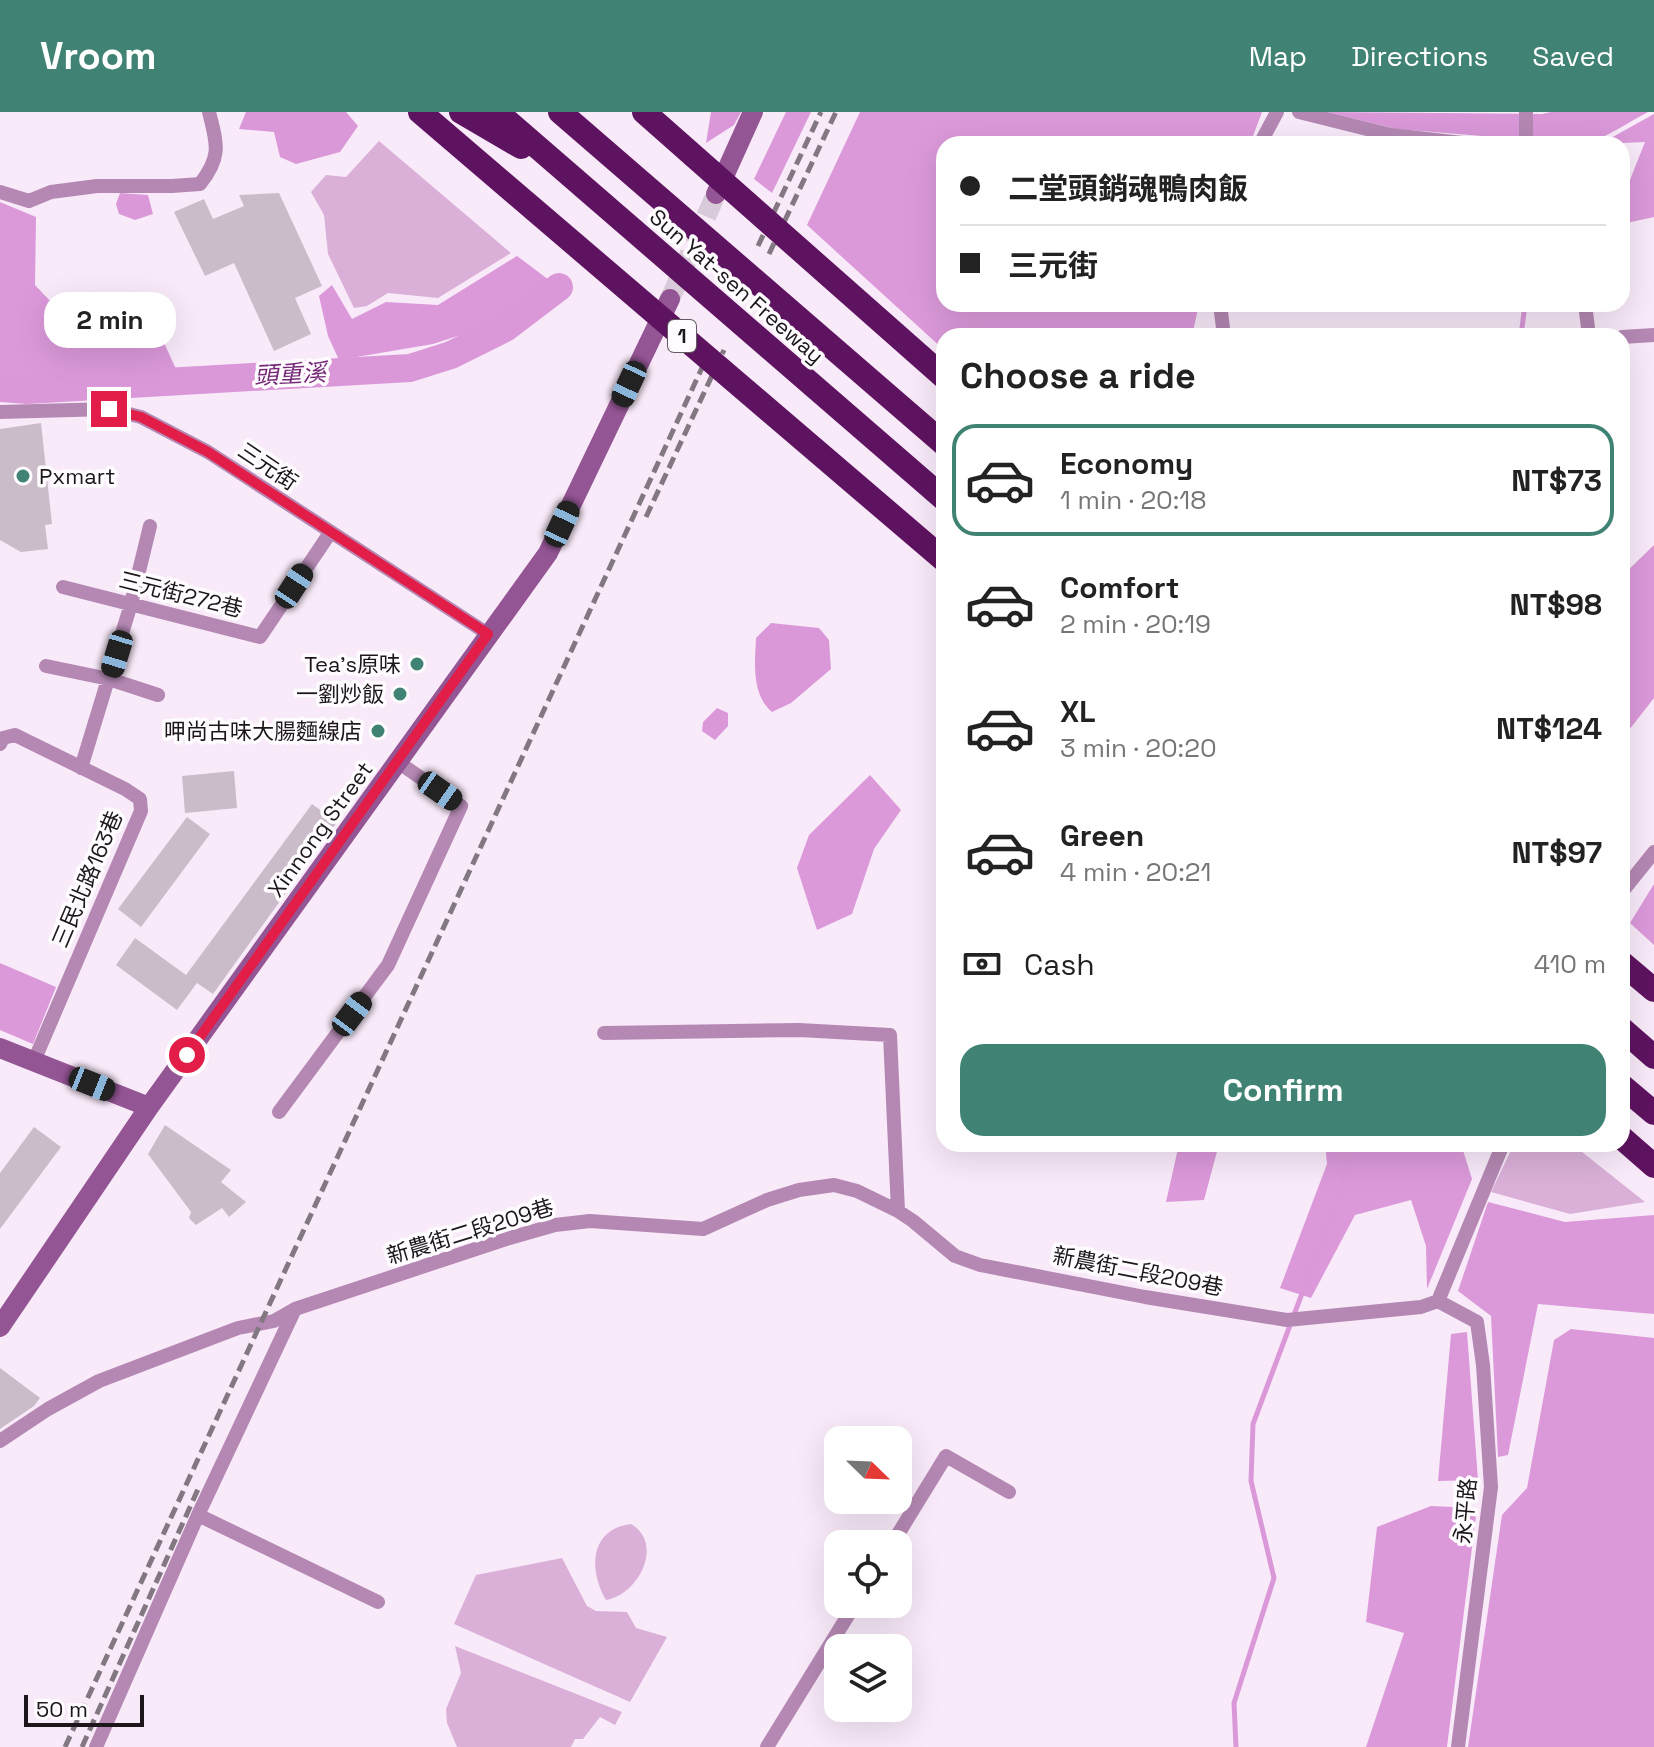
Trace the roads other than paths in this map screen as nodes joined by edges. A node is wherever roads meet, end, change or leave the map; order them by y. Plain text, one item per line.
1 (209, 112) edge
2 (420, 112) edge
3 (461, 112) edge
4 (497, 112) edge
5 (560, 112) edge
6 (644, 112) edge
7 (753, 112) edge
8 (1277, 112) edge
9 (1299, 112) edge
10 (1526, 112) edge
11 (1264, 136) edge
12 (1400, 136) edge
13 (1526, 136) edge
14 (574, 179) junction
15 (0, 192) edge
16 (716, 194) tunnel mouth
17 (670, 299) tunnel mouth
18 (1654, 335) edge
19 (1630, 336) edge
20 (936, 370) edge
21 (0, 412) edge
22 (936, 437) edge
23 (936, 492) edge
24 (150, 526) dead end
25 (330, 533) junction
26 (936, 553) edge
27 (63, 587) dead end
28 (131, 604) junction
29 (488, 634) junction
30 (46, 666) dead end
31 (109, 679) junction
32 (158, 695) dead end
33 (0, 744) edge
34 (398, 762) junction
35 (81, 768) junction
36 (1654, 852) edge
37 (1630, 882) edge
38 (1630, 970) edge
39 (1654, 990) edge
40 (604, 1033) dead end
41 (1630, 1036) edge
42 (0, 1048) edge
43 (1654, 1057) edge
44 (34, 1061) junction
45 (1630, 1093) edge
46 (149, 1107) junction
47 (279, 1112) dead end
48 (1654, 1113) edge
49 (1630, 1145) edge
50 (1500, 1152) edge
51 (1654, 1166) edge
52 (898, 1211) junction
53 (1438, 1301) junction
54 (295, 1309) junction
55 (0, 1327) edge
56 (0, 1441) edge
57 (1009, 1492) dead end
58 (198, 1515) junction
59 (901, 1530) edge
60 (378, 1602) dead end
61 (846, 1618) edge
62 (96, 1747) edge
63 (767, 1747) edge
64 (1458, 1747) edge

1 - 15 street
2 - 26 highway, 1, bridge
3 - 14 highway
4 - 14 highway, Sun Yat-sen Freeway / 1
5 - 22 highway, Sun Yat-sen Freeway
6 - 20 highway, bridge
7 - 16 street
8 - 11 street
9 - 12 street
10 - 13 street
14 - 23 highway, Sun Yat-sen Freeway / 1
17 - 29 street, Xinnong Street
18 - 19 street
21 - 25 street, 三元街
24 - 28 street
25 - 28 street, 三元街272巷
25 - 29 street, 三元街
27 - 28 street, 三元街272巷
28 - 31 street
29 - 34 street, Xinnong Street
30 - 31 street
31 - 32 street
31 - 35 street
33 - 35 street, 三民北路163巷
34 - 46 street, Xinnong Street
34 - 47 street
35 - 44 street, 三民北路163巷
36 - 37 street
38 - 39 highway
40 - 52 street
41 - 43 highway
42 - 44 street
44 - 46 street
45 - 48 highway
46 - 55 street, Xinnong Street
49 - 51 highway
50 - 53 street
52 - 53 street, 新農街二段209巷
52 - 54 street, 新農街二段209巷
53 - 64 street, 永平路
54 - 56 street, 新農街二段209巷
54 - 58 street
57 - 59 street
58 - 60 street
58 - 62 street
61 - 63 street

